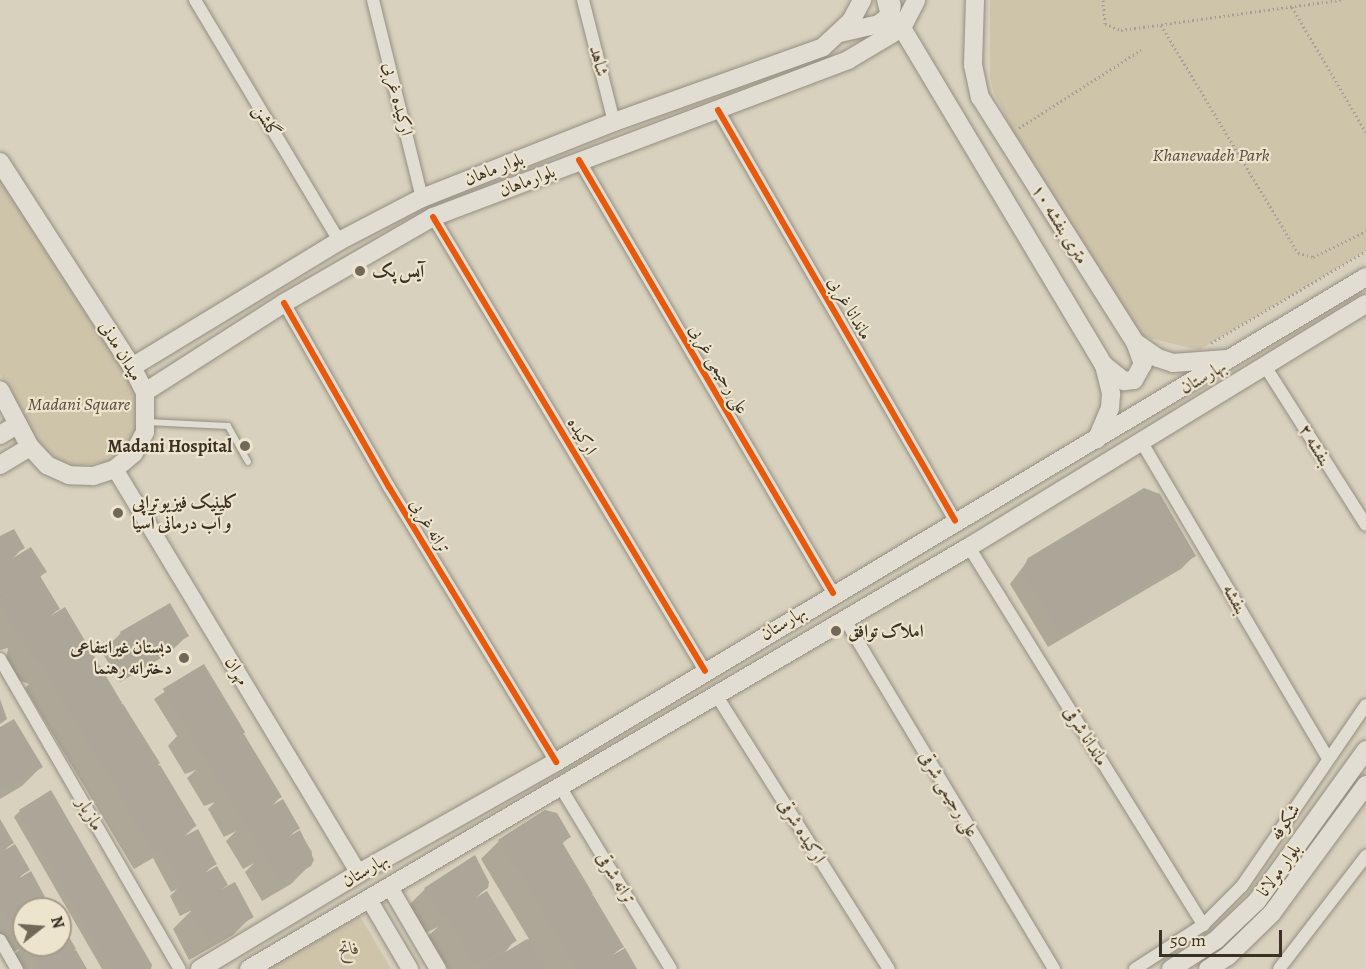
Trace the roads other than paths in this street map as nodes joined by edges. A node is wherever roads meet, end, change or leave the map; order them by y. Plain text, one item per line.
1 (195, 0) edge
2 (373, 0) edge
3 (583, 0) edge
4 (862, 0) edge
5 (916, 0) edge
6 (975, 0) edge
7 (893, 11) edge
8 (840, 33) junction
9 (718, 110) junction
10 (614, 122) junction
11 (579, 160) junction
12 (0, 162) edge
13 (422, 198) junction
14 (433, 217) junction
15 (339, 241) junction
16 (1366, 277) edge
17 (284, 303) junction
18 (1366, 304) edge
19 (1135, 342) junction
20 (1237, 357) junction
21 (1104, 365) junction
22 (1265, 366) junction
23 (132, 367) junction
24 (0, 390) edge
25 (145, 392) junction
26 (146, 422) junction
27 (18, 424) junction
28 (0, 435) edge
29 (1097, 439) junction
30 (1141, 441) junction
31 (30, 447) junction
32 (248, 462) dead end
33 (0, 465) edge
34 (115, 469) junction
35 (955, 521) junction
36 (1366, 525) edge
37 (969, 547) junction
38 (832, 593) junction
39 (843, 618) junction
40 (0, 659) edge
41 (705, 671) junction
42 (715, 693) junction
43 (1366, 705) edge
44 (1366, 750) edge
45 (1328, 758) junction
46 (556, 762) junction
47 (1366, 785) edge
48 (561, 788) junction
49 (1366, 856) edge
50 (359, 873) junction
51 (391, 889) junction
52 (370, 901) junction
53 (1203, 925) junction
54 (0, 940) edge
55 (17, 969) edge
56 (180, 969) edge
57 (200, 969) edge
58 (249, 969) edge
59 (410, 969) edge
60 (438, 969) edge
61 (671, 969) edge
62 (889, 969) edge
63 (1054, 969) edge
64 (1135, 969) edge
65 (1171, 969) edge
66 (1208, 969) edge
67 (1279, 969) edge

1 - 15 street, گلشن
2 - 13 street, ارکیده غربی
3 - 10 street, شاهد
4 - 8 main road, بلوار ماهان
5 - 7 main road
6 - 19 main road, ۱۰ متری بنفشه
7 - 8 main road
7 - 9 main road, بلوارماهان
7 - 21 main road, ۱۰ متری بنفشه
8 - 10 main road, بلوار ماهان
9 - 11 main road, بلوارماهان
9 - 35 street, ماندانا غربی
10 - 13 main road, بلوار ماهان
11 - 14 main road, بلوارماهان
11 - 38 street, علی رحیمی غربی
12 - 23 main road, میدان مدنی
13 - 15 main road, بلوار ماهان
14 - 17 main road, بلوارماهان
14 - 41 street, ارکیده
15 - 23 main road, بلوار ماهان
16 - 20 main road, بهارستان
17 - 25 main road, بلوارماهان
17 - 46 street, ترانه غربی
18 - 22 main road, بهارستان
19 - 20 main road, ۱۰ متری بنفشه
19 - 21 main road
20 - 29 main road, بهارستان
21 - 29 main road, ۱۰ متری بنفشه
22 - 30 main road, بهارستان
22 - 36 street, بنفشه ۲
23 - 25 main road, میدان مدنی
24 - 27 main road
25 - 26 main road, میدان مدنی
26 - 32 lane
26 - 34 main road, میدان مدنی
27 - 28 main road
27 - 31 main road
29 - 35 main road, بهارستان
30 - 37 main road, بهارستان
30 - 45 street, بنفشه
31 - 33 main road
31 - 34 main road
34 - 50 street, مهران
35 - 38 main road, بهارستان
37 - 39 main road, بهارستان
37 - 53 street, ماندانا شرقی
38 - 41 main road, بهارستان
39 - 42 main road, بهارستان
39 - 63 street, علی رحیمی شرقی
40 - 56 street, مازیار
41 - 46 main road, بهارستان
42 - 48 main road, بهارستان
42 - 62 street, ارکیده شرقی
43 - 45 street, شکوفه
44 - 65 main road, بلوار مولانا
45 - 53 street, شکوفه
46 - 50 main road, بهارستان
47 - 66 main road, بلوار مولانا
48 - 51 main road, بهارستان
48 - 61 street, ترانه شرقی
49 - 67 street
50 - 57 main road, بهارستان
51 - 52 main road, بهارستان
51 - 60 street
52 - 58 main road, بهارستان
52 - 59 street
53 - 64 street, شکوفه
54 - 55 street

